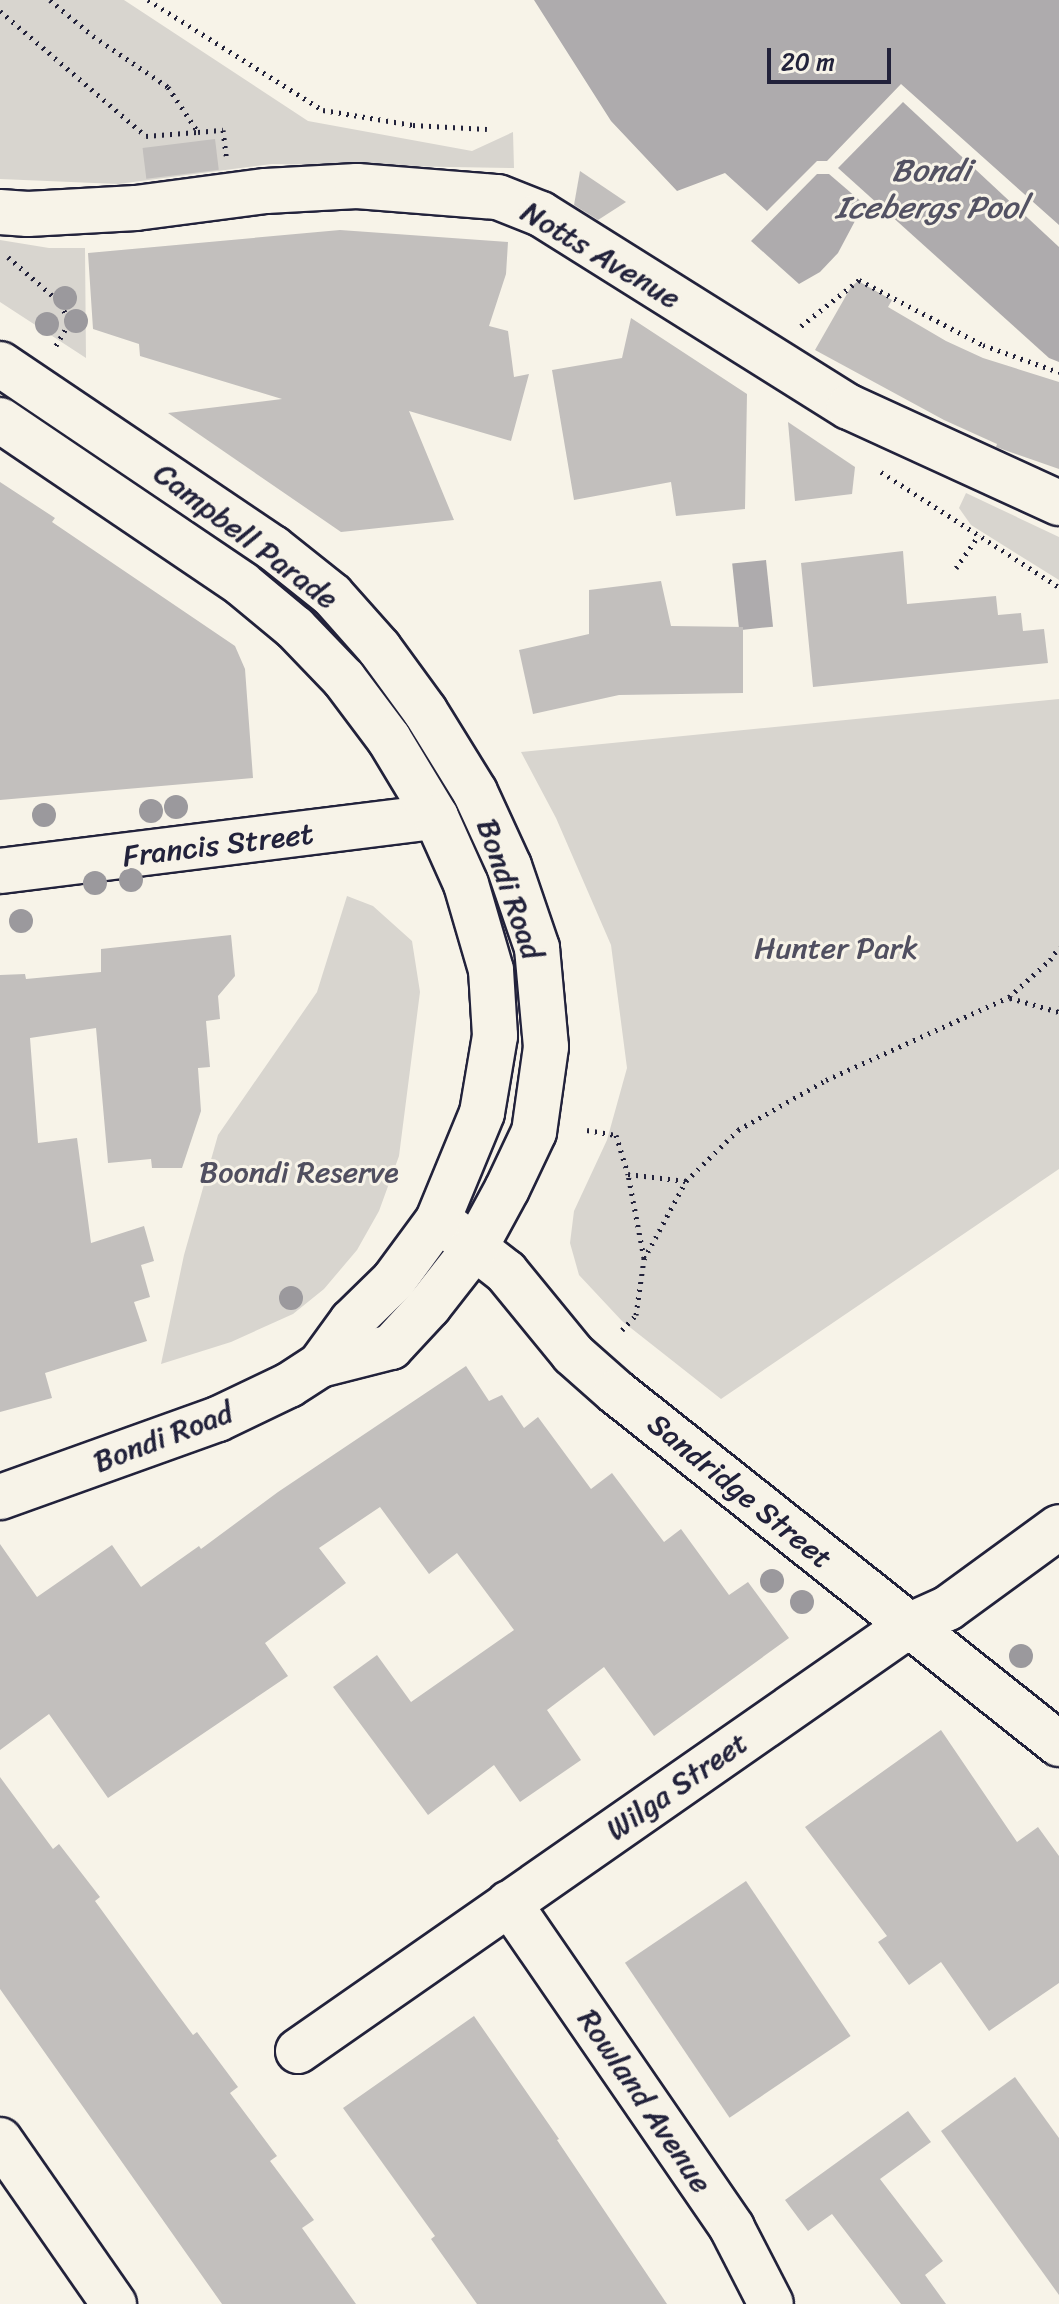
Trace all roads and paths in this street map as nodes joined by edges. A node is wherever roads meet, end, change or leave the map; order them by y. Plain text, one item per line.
1 (50, 0) edge
2 (148, 0) edge
3 (0, 11) edge
4 (487, 129) dead end
5 (198, 132) junction
6 (226, 161) dead end
7 (0, 212) edge
8 (0, 252) edge
9 (793, 325) dead end
10 (53, 350) dead end
11 (0, 364) edge
12 (1059, 372) edge
13 (0, 420) edge
14 (1059, 503) edge
15 (979, 535) dead end
16 (956, 568) dead end
17 (475, 792) joint
18 (436, 817) junction
19 (0, 871) edge
20 (1059, 947) edge
21 (1009, 997) junction
22 (1059, 1012) edge
23 (587, 1130) dead end
24 (628, 1174) junction
25 (686, 1181) junction
26 (438, 1220) junction
27 (476, 1246) junction
28 (644, 1259) junction
29 (622, 1330) dead end
30 (320, 1365) junction
31 (0, 1497) edge
32 (1059, 1527) edge
33 (908, 1626) junction
34 (1059, 1744) edge
35 (509, 1903) junction
36 (298, 2051) dead end
37 (0, 2140) edge
38 (114, 2304) edge
39 (771, 2304) edge

1 - 5 path
2 - 4 path
3 - 5 path
5 - 6 path
7 - 14 street, Notts Avenue
8 - 10 path
9 - 12 path
11 - 17 street, Campbell Parade
13 - 18 street, Campbell Parade
15 - 16 path
17 - 27 street, Bondi Road
18 - 19 street, Francis Street
18 - 26 street, Bondi Road
20 - 21 path
21 - 22 path
21 - 25 path
23 - 24 path
24 - 25 path
24 - 28 path
25 - 28 path
26 - 27 street, Sandridge Street
26 - 30 street, Bondi Road
27 - 30 street, Bondi Road
27 - 33 street, Sandridge Street
28 - 29 path
30 - 31 street, Bondi Road
32 - 33 street, Wilga Street
33 - 34 street, Sandridge Street
33 - 35 street, Wilga Street
35 - 36 street, Wilga Street
35 - 39 street, Rowland Avenue
37 - 38 street

